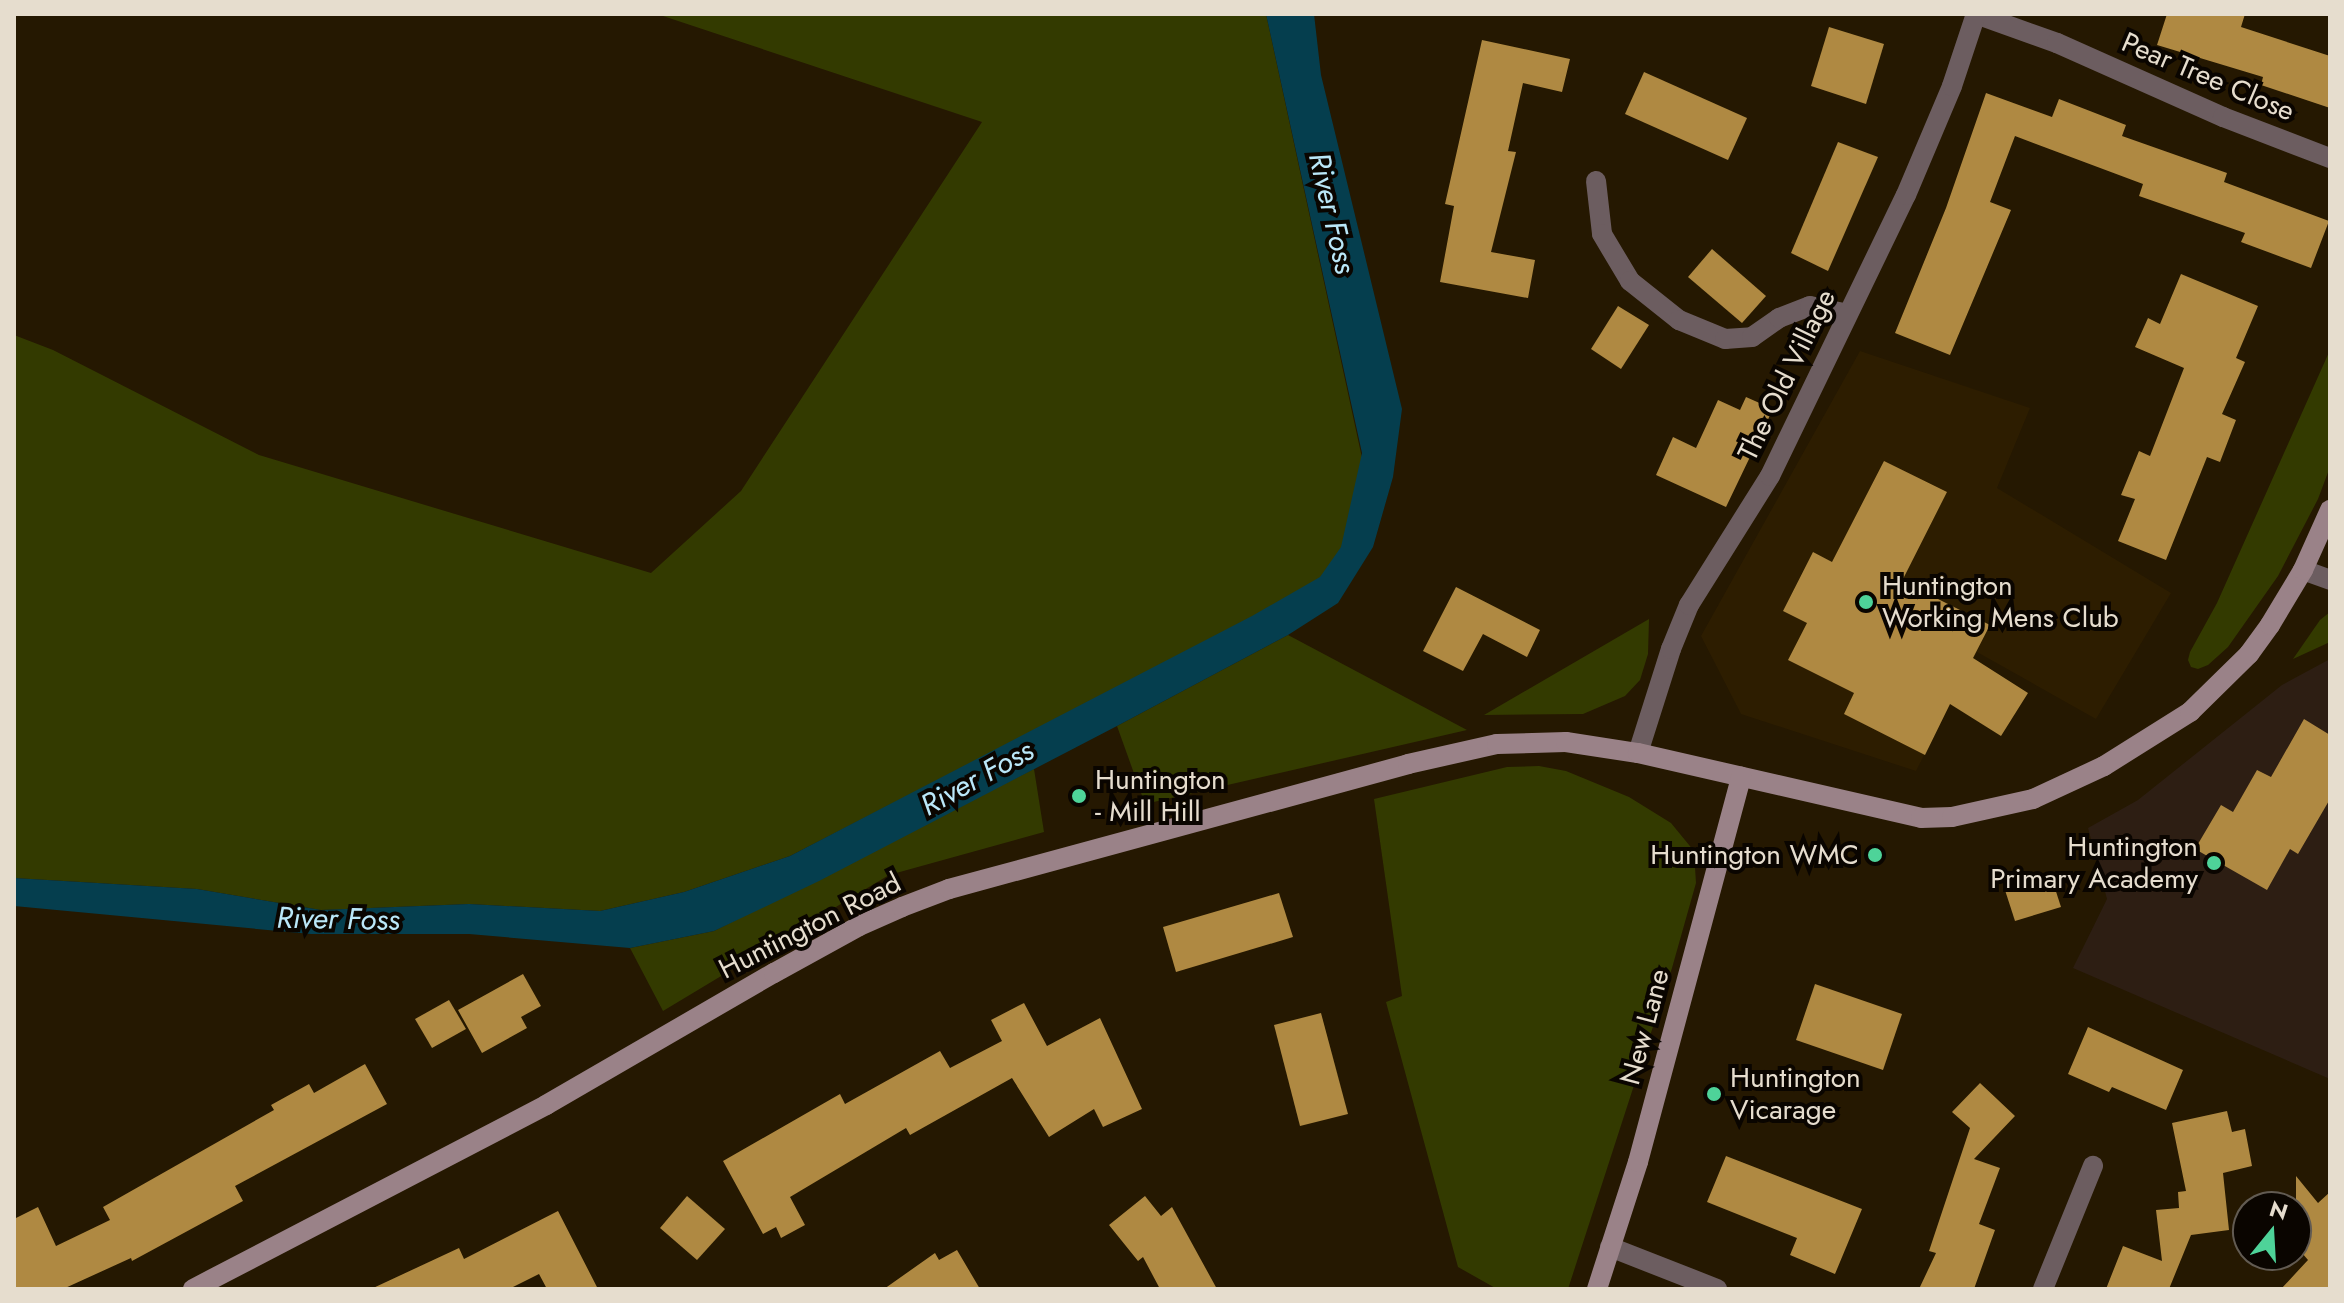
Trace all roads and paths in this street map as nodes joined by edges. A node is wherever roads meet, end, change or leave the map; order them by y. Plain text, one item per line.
1 (1976, 14) edge
2 (2330, 158) edge
3 (1596, 181) dead end
4 (1847, 314) junction
5 (2330, 510) edge
6 (2303, 570) junction
7 (2330, 580) edge
8 (1638, 753) junction
9 (1741, 777) junction
10 (2093, 1166) dead end
11 (1610, 1247) junction
12 (193, 1289) edge
13 (1597, 1289) edge
14 (1717, 1289) edge
15 (2043, 1289) edge

1 - 2 street, Pear Tree Close
1 - 4 street, The Old Village
3 - 4 street
4 - 8 street, The Old Village
5 - 6 street, Huntington Road
6 - 7 street
6 - 9 street, Huntington Road
8 - 9 street, Huntington Road
8 - 12 street, Huntington Road
9 - 11 street, New Lane
10 - 15 street
11 - 13 street, New Lane
11 - 14 street

